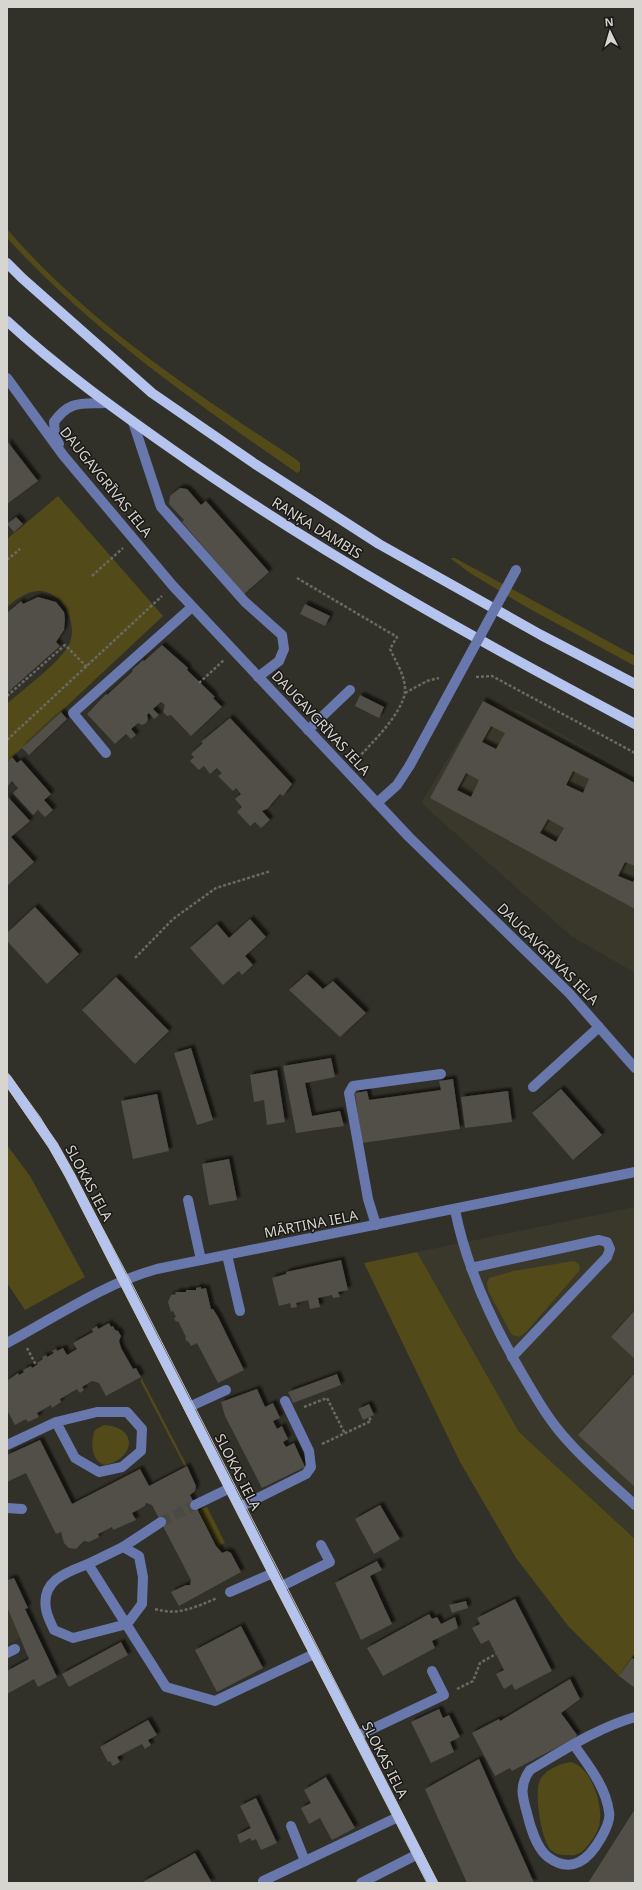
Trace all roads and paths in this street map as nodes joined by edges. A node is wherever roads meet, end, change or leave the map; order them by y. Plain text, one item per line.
1 (7, 263) edge
2 (7, 321) edge
3 (7, 378) edge
4 (105, 403) junction
5 (133, 422) junction
6 (63, 455) junction
7 (133, 538) junction
8 (20, 548) dead end
9 (7, 560) edge
10 (516, 570) dead end
11 (92, 576) dead end
12 (297, 578) dead end
13 (173, 586) junction
14 (192, 607) junction
15 (226, 658) dead end
16 (87, 667) junction
17 (258, 677) junction
18 (446, 677) dead end
19 (469, 677) dead end
20 (199, 683) dead end
21 (635, 684) edge
22 (350, 690) dead end
23 (405, 693) junction
24 (7, 696) edge
25 (635, 724) edge
26 (308, 730) junction
27 (7, 740) edge
28 (106, 753) dead end
29 (635, 753) edge
30 (346, 771) junction
31 (377, 803) junction
32 (271, 871) dead end
33 (135, 958) dead end
34 (599, 1027) junction
35 (635, 1068) edge
36 (441, 1074) dead end
37 (7, 1079) edge
38 (533, 1087) dead end
39 (635, 1172) edge
40 (188, 1200) dead end
41 (455, 1210) junction
42 (376, 1225) junction
43 (227, 1255) junction
44 (201, 1260) junction
45 (471, 1268) junction
46 (124, 1279) junction
47 (240, 1311) dead end
48 (7, 1343) edge
49 (512, 1357) junction
50 (226, 1390) dead end
51 (285, 1401) dead end
52 (189, 1407) junction
53 (291, 1413) junction
54 (369, 1417) dead end
55 (56, 1422) junction
56 (345, 1434) junction
57 (7, 1445) edge
58 (309, 1451) junction
59 (230, 1488) junction
60 (195, 1505) tunnel mouth
61 (635, 1505) edge
62 (240, 1507) junction
63 (7, 1508) edge
64 (22, 1509) dead end
65 (161, 1522) tunnel mouth
66 (322, 1545) dead end
67 (123, 1547) junction
68 (88, 1564) junction
69 (273, 1573) junction
70 (280, 1587) junction
71 (230, 1592) joint
72 (142, 1604) junction
73 (127, 1624) junction
74 (314, 1654) junction
75 (496, 1654) dead end
76 (432, 1671) dead end
77 (444, 1695) junction
78 (635, 1717) edge
79 (357, 1736) junction
80 (574, 1745) junction
81 (398, 1817) junction
82 (291, 1826) dead end
83 (418, 1854) junction
84 (306, 1861) junction
85 (263, 1880) dead end
86 (361, 1883) edge
87 (432, 1883) edge

1 - 21 main road, RAŅĶA DAMBIS
2 - 4 main road, RAŅĶA DAMBIS
3 - 6 street, DAUGAVGRĪVAS IELA
4 - 5 main road, RAŅĶA DAMBIS
4 - 6 street
5 - 17 street
5 - 25 main road, RAŅĶA DAMBIS
6 - 7 street, DAUGAVGRĪVAS IELA
7 - 11 path
7 - 13 street, DAUGAVGRĪVAS IELA
8 - 9 path
10 - 31 street, bridge
12 - 23 path
13 - 14 street, DAUGAVGRĪVAS IELA
13 - 16 path
14 - 17 street, DAUGAVGRĪVAS IELA
14 - 28 street
15 - 20 path
16 - 24 path
16 - 27 path
17 - 26 street, DAUGAVGRĪVAS IELA
18 - 23 path
19 - 29 path
22 - 26 street
23 - 30 path
26 - 30 street, DAUGAVGRĪVAS IELA
30 - 31 street, DAUGAVGRĪVAS IELA
31 - 34 street, DAUGAVGRĪVAS IELA
32 - 33 path
34 - 35 street, DAUGAVGRĪVAS IELA
34 - 38 street
36 - 42 street
37 - 46 main road, SLOKAS IELA
39 - 41 street, MĀRTIŅA IELA
40 - 44 street
41 - 42 street, MĀRTIŅA IELA
41 - 45 street
42 - 43 street, MĀRTIŅA IELA
43 - 44 street, MĀRTIŅA IELA
43 - 47 street
44 - 46 street, MĀRTIŅA IELA
45 - 49 street
45 - 49 street
46 - 48 street, MĀRTIŅA IELA
46 - 52 main road, SLOKAS IELA
49 - 61 street
50 - 52 street
51 - 53 street
52 - 59 main road, SLOKAS IELA
53 - 56 path
53 - 58 street
54 - 56 path
55 - 55 street
55 - 57 street
56 - 58 path
58 - 62 street
59 - 60 street
59 - 62 main road, SLOKAS IELA
62 - 69 main road, SLOKAS IELA
63 - 64 street
65 - 67 street
66 - 70 street
67 - 68 street
67 - 72 street
68 - 73 street
68 - 73 street
69 - 70 main road, SLOKAS IELA
69 - 71 street
70 - 74 main road, SLOKAS IELA
71 - 72 path
72 - 73 street
73 - 74 street
74 - 79 main road, SLOKAS IELA
75 - 77 path
76 - 77 street
77 - 79 street
78 - 80 street
79 - 81 main road, SLOKAS IELA
80 - 80 street
81 - 83 main road, SLOKAS IELA
81 - 84 street
82 - 84 street
83 - 86 street
83 - 87 main road, SLOKAS IELA
84 - 85 street

